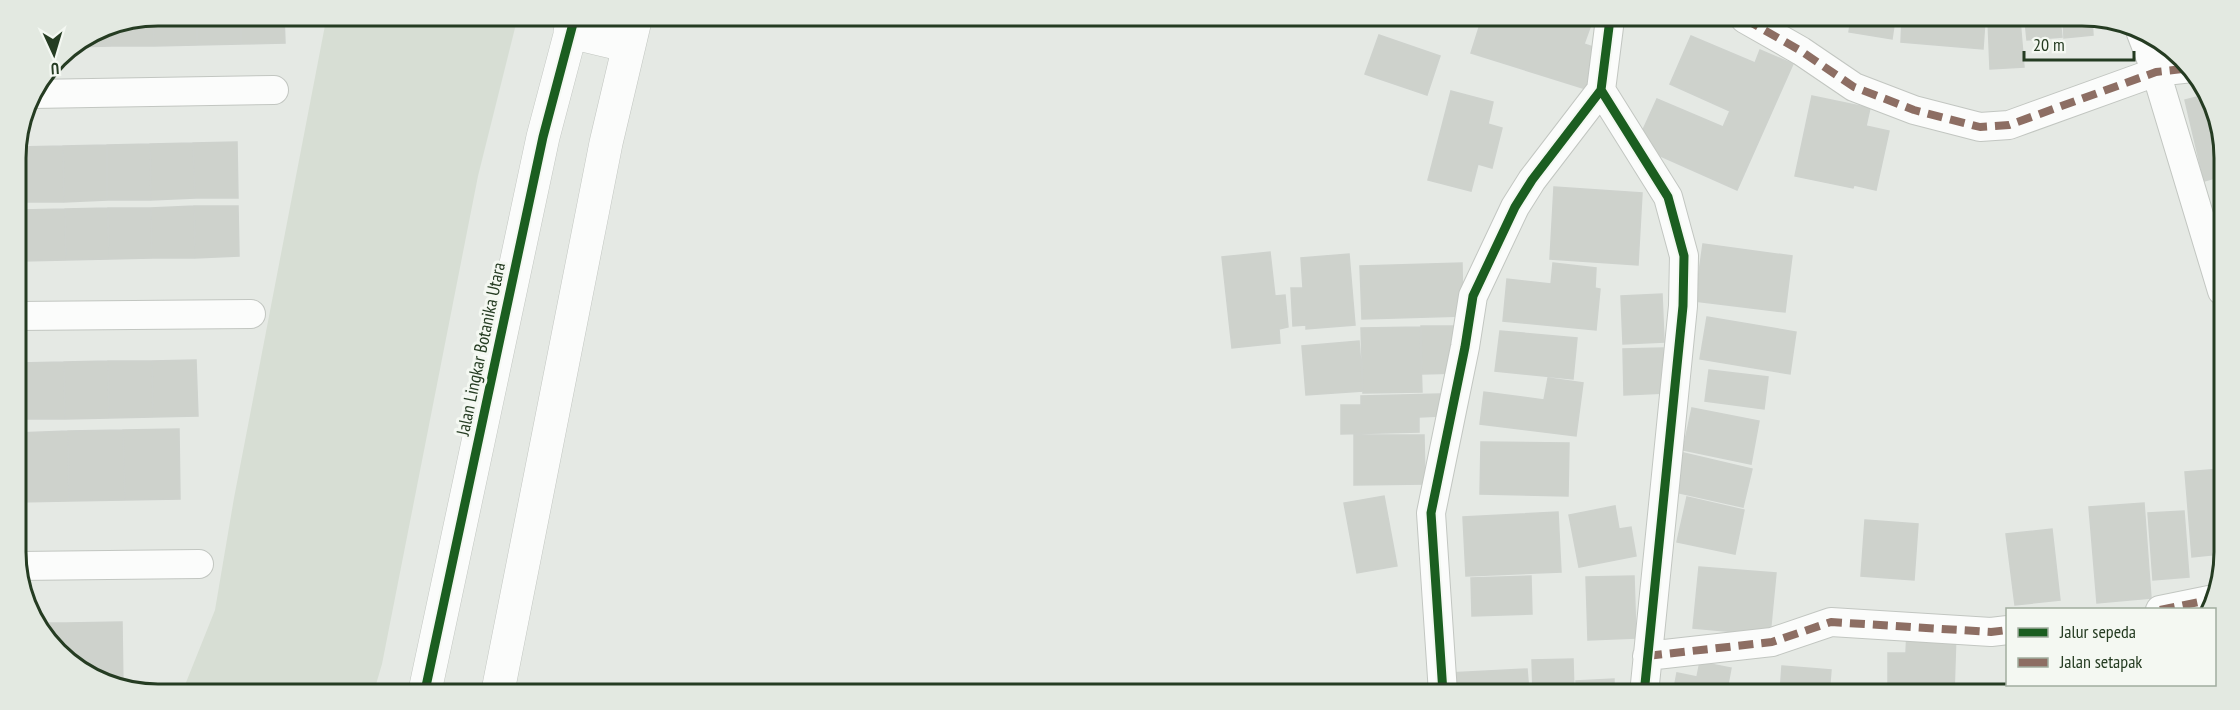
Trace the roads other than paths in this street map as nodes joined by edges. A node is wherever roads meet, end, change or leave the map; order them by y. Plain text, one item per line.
1 (571, 26) edge
2 (589, 26) edge
3 (1609, 26) edge
4 (1757, 26) edge
5 (632, 31) edge
6 (2144, 41) edge
7 (2181, 69) edge
8 (2156, 72) junction
9 (274, 90) dead end
10 (1601, 90) junction
11 (42, 94) edge
12 (2214, 264) edge
13 (251, 314) dead end
14 (26, 316) edge
15 (199, 564) dead end
16 (27, 566) edge
17 (2206, 601) edge
18 (2165, 608) edge
19 (2006, 630) edge
20 (1647, 656) junction
21 (426, 684) edge
22 (499, 684) edge
23 (1442, 684) edge
24 (1645, 684) edge

1 - 21 street, Jalan Lingkar Botanika Utara
2 - 5 street
3 - 10 street
4 - 8 street
5 - 22 street
6 - 8 street
7 - 8 street
8 - 12 street
9 - 11 street
10 - 20 street
10 - 23 street
13 - 14 street
15 - 16 street
17 - 18 street
19 - 20 street
20 - 24 street

